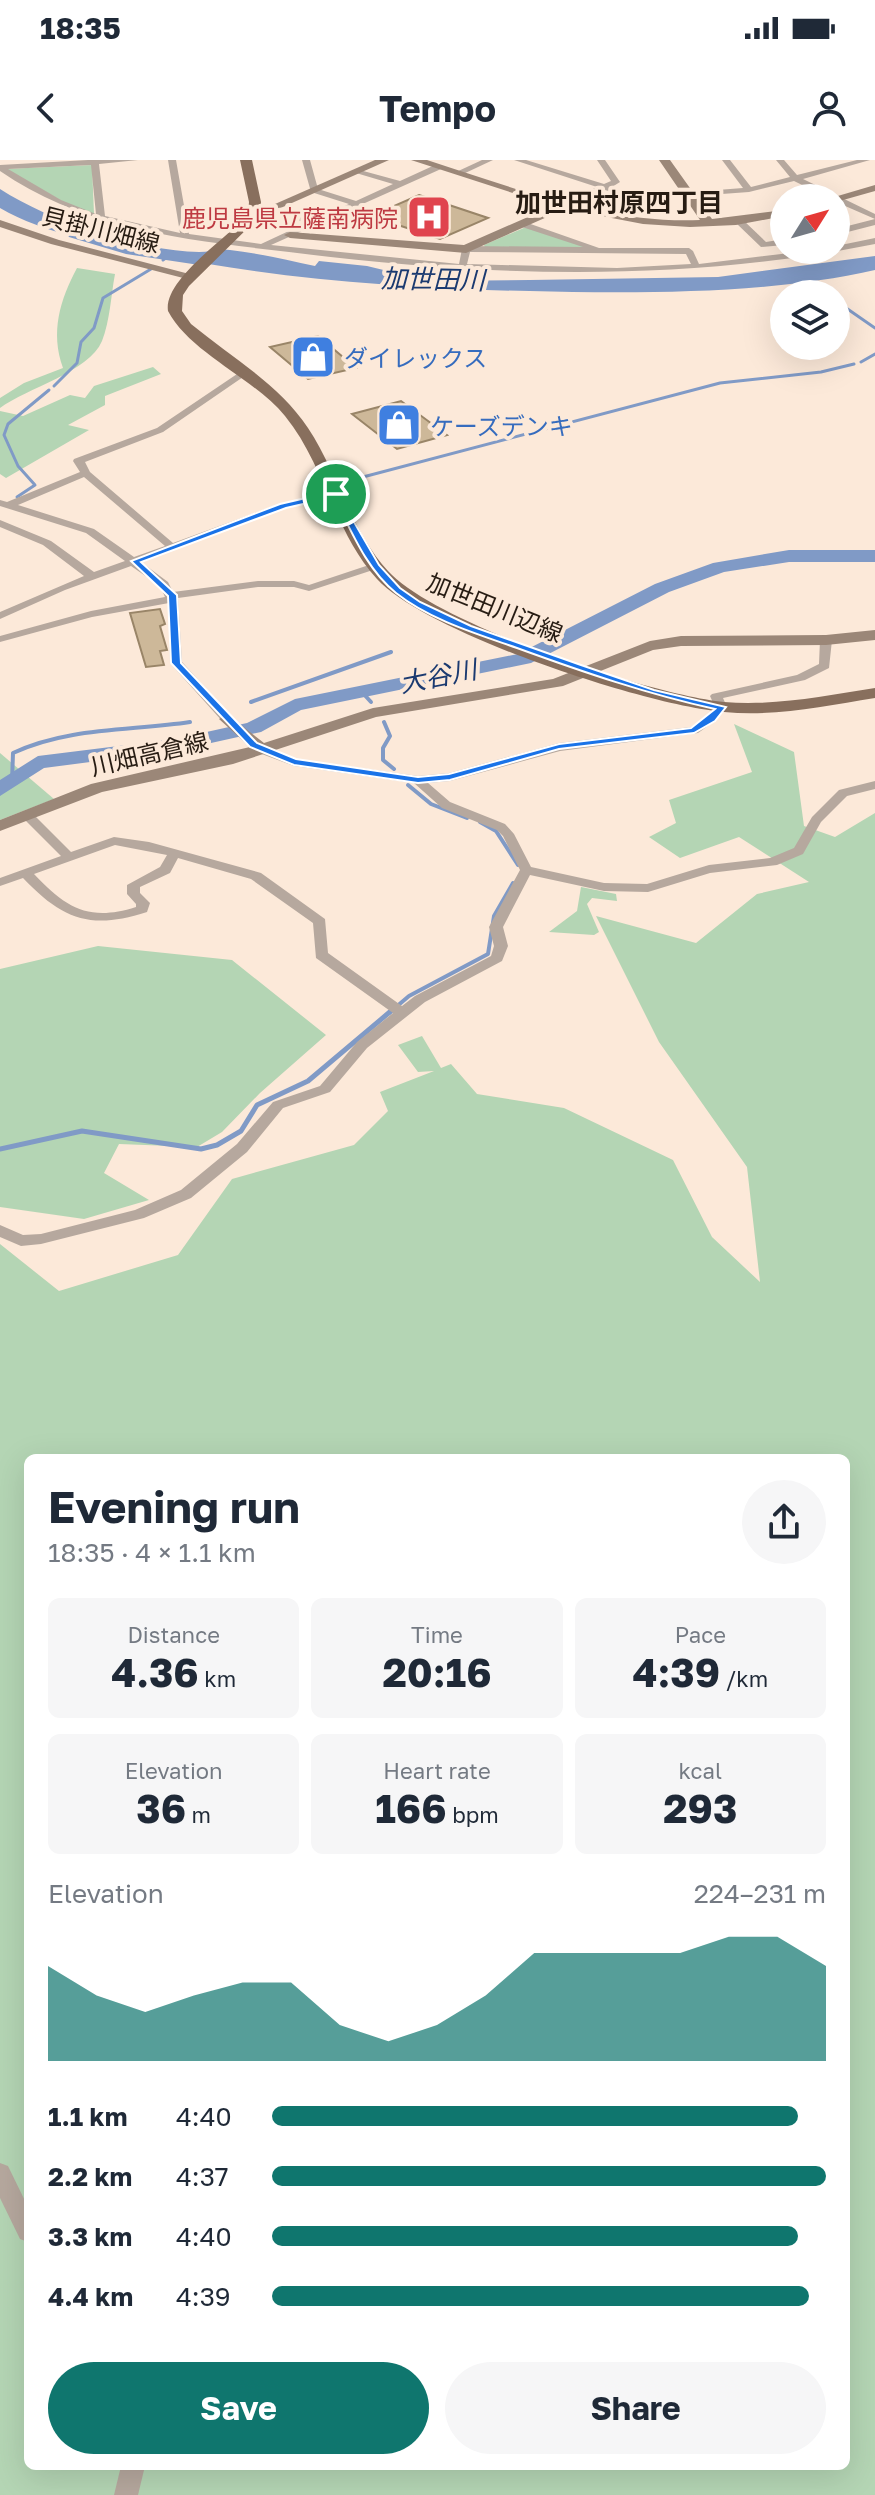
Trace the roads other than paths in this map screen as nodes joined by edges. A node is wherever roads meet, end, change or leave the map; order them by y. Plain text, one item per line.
1 (134, 160) edge
2 (172, 160) edge
3 (246, 160) edge
4 (306, 160) edge
5 (384, 160) edge
6 (416, 160) edge
7 (489, 160) edge
8 (518, 160) edge
9 (601, 160) edge
10 (664, 160) edge
11 (726, 160) edge
12 (780, 160) edge
13 (866, 160) edge
14 (95, 161) edge
15 (842, 163) edge
16 (0, 167) edge
17 (438, 167) junction
18 (359, 171) junction
19 (458, 173) junction
20 (795, 178) junction
21 (401, 184) junction
22 (807, 184) edge
23 (605, 187) junction
24 (875, 188) edge
25 (314, 190) junction
26 (749, 190) junction
27 (689, 195) junction
28 (850, 195) edge
29 (357, 204) junction
30 (562, 206) junction
31 (275, 207) junction
32 (850, 207) edge
33 (254, 210) junction
34 (770, 215) edge
35 (101, 218) junction
36 (875, 220) edge
37 (739, 221) junction
38 (1, 223) edge
39 (314, 223) junction
40 (522, 224) junction
41 (709, 224) junction
42 (850, 228) edge
43 (290, 235) junction
44 (185, 236) junction
45 (875, 241) edge
46 (227, 244) junction
47 (770, 244) edge
48 (262, 246) junction
49 (850, 246) edge
50 (466, 249) junction
51 (610, 253) junction
52 (770, 260) edge
53 (463, 265) junction
54 (696, 266) junction
55 (195, 273) junction
56 (243, 373) junction
57 (85, 473) junction
58 (336, 494) junction
59 (2, 505) edge
60 (0, 523) edge
61 (172, 547) junction
62 (135, 561) junction
63 (375, 566) junction
64 (93, 577) junction
65 (173, 597) junction
66 (0, 616) edge
67 (875, 635) edge
68 (0, 639) edge
69 (826, 640) junction
70 (584, 669) junction
71 (875, 693) edge
72 (721, 707) junction
73 (227, 719) joint
74 (258, 748) junction
75 (418, 780) junction
76 (875, 785) edge
77 (27, 815) junction
78 (0, 826) edge
79 (174, 854) junction
80 (68, 856) junction
81 (526, 870) junction
82 (25, 872) junction
83 (0, 882) edge
84 (397, 1010) junction
85 (0, 1230) edge
86 (0, 2174) edge
87 (24, 2223) edge
88 (132, 2470) edge
89 (126, 2495) edge

1 - 14 street
2 - 44 street
3 - 33 main road
4 - 25 street
5 - 18 street
6 - 17 street
7 - 19 street
8 - 23 street
9 - 23 street
10 - 27 street
11 - 26 street
12 - 20 street
13 - 15 street
14 - 16 street
14 - 35 street
15 - 20 street
16 - 35 street
17 - 19 street
17 - 21 street
18 - 21 street
18 - 25 street
19 - 30 street
20 - 22 street
20 - 26 street
21 - 29 street
23 - 27 street
23 - 30 street
24 - 28 street
25 - 29 street
25 - 31 street
26 - 27 street
27 - 41 street
29 - 39 street
30 - 40 street
30 - 41 street
31 - 33 main road
31 - 39 street
32 - 36 street
33 - 46 main road, 加世田川辺線
34 - 37 street
35 - 44 street
36 - 42 street
37 - 41 street
37 - 47 street
38 - 55 street, 貝掛川畑線
39 - 43 street
40 - 50 street
40 - 51 street
43 - 48 street
43 - 50 street
44 - 46 street
45 - 49 street
46 - 48 street
46 - 55 main road, 加世田川辺線
48 - 53 street
50 - 51 street
50 - 53 street
51 - 54 street
52 - 54 street
53 - 54 street
55 - 56 main road, 加世田川辺線
56 - 57 street
56 - 58 main road, 加世田川辺線
57 - 59 street
57 - 61 street
58 - 61 street
58 - 63 main road, 加世田川辺線
59 - 62 street
60 - 64 street
61 - 62 street
62 - 64 street
62 - 65 street
63 - 65 street
63 - 70 main road, 加世田川辺線
64 - 66 street
65 - 68 street
65 - 73 street
67 - 69 street, 川畑高倉線
69 - 70 street, 川畑高倉線
69 - 72 street
70 - 72 main road, 加世田川辺線
70 - 74 street, 川畑高倉線
71 - 72 main road, 加世田川辺線
72 - 75 street
73 - 74 street
74 - 75 street
74 - 77 street, 川畑高倉線
75 - 81 street
76 - 81 street
77 - 78 street, 川畑高倉線
77 - 80 street
79 - 80 street
79 - 82 street
79 - 84 street
80 - 82 street
81 - 84 street
82 - 83 street
84 - 85 street
86 - 87 street
88 - 89 street

